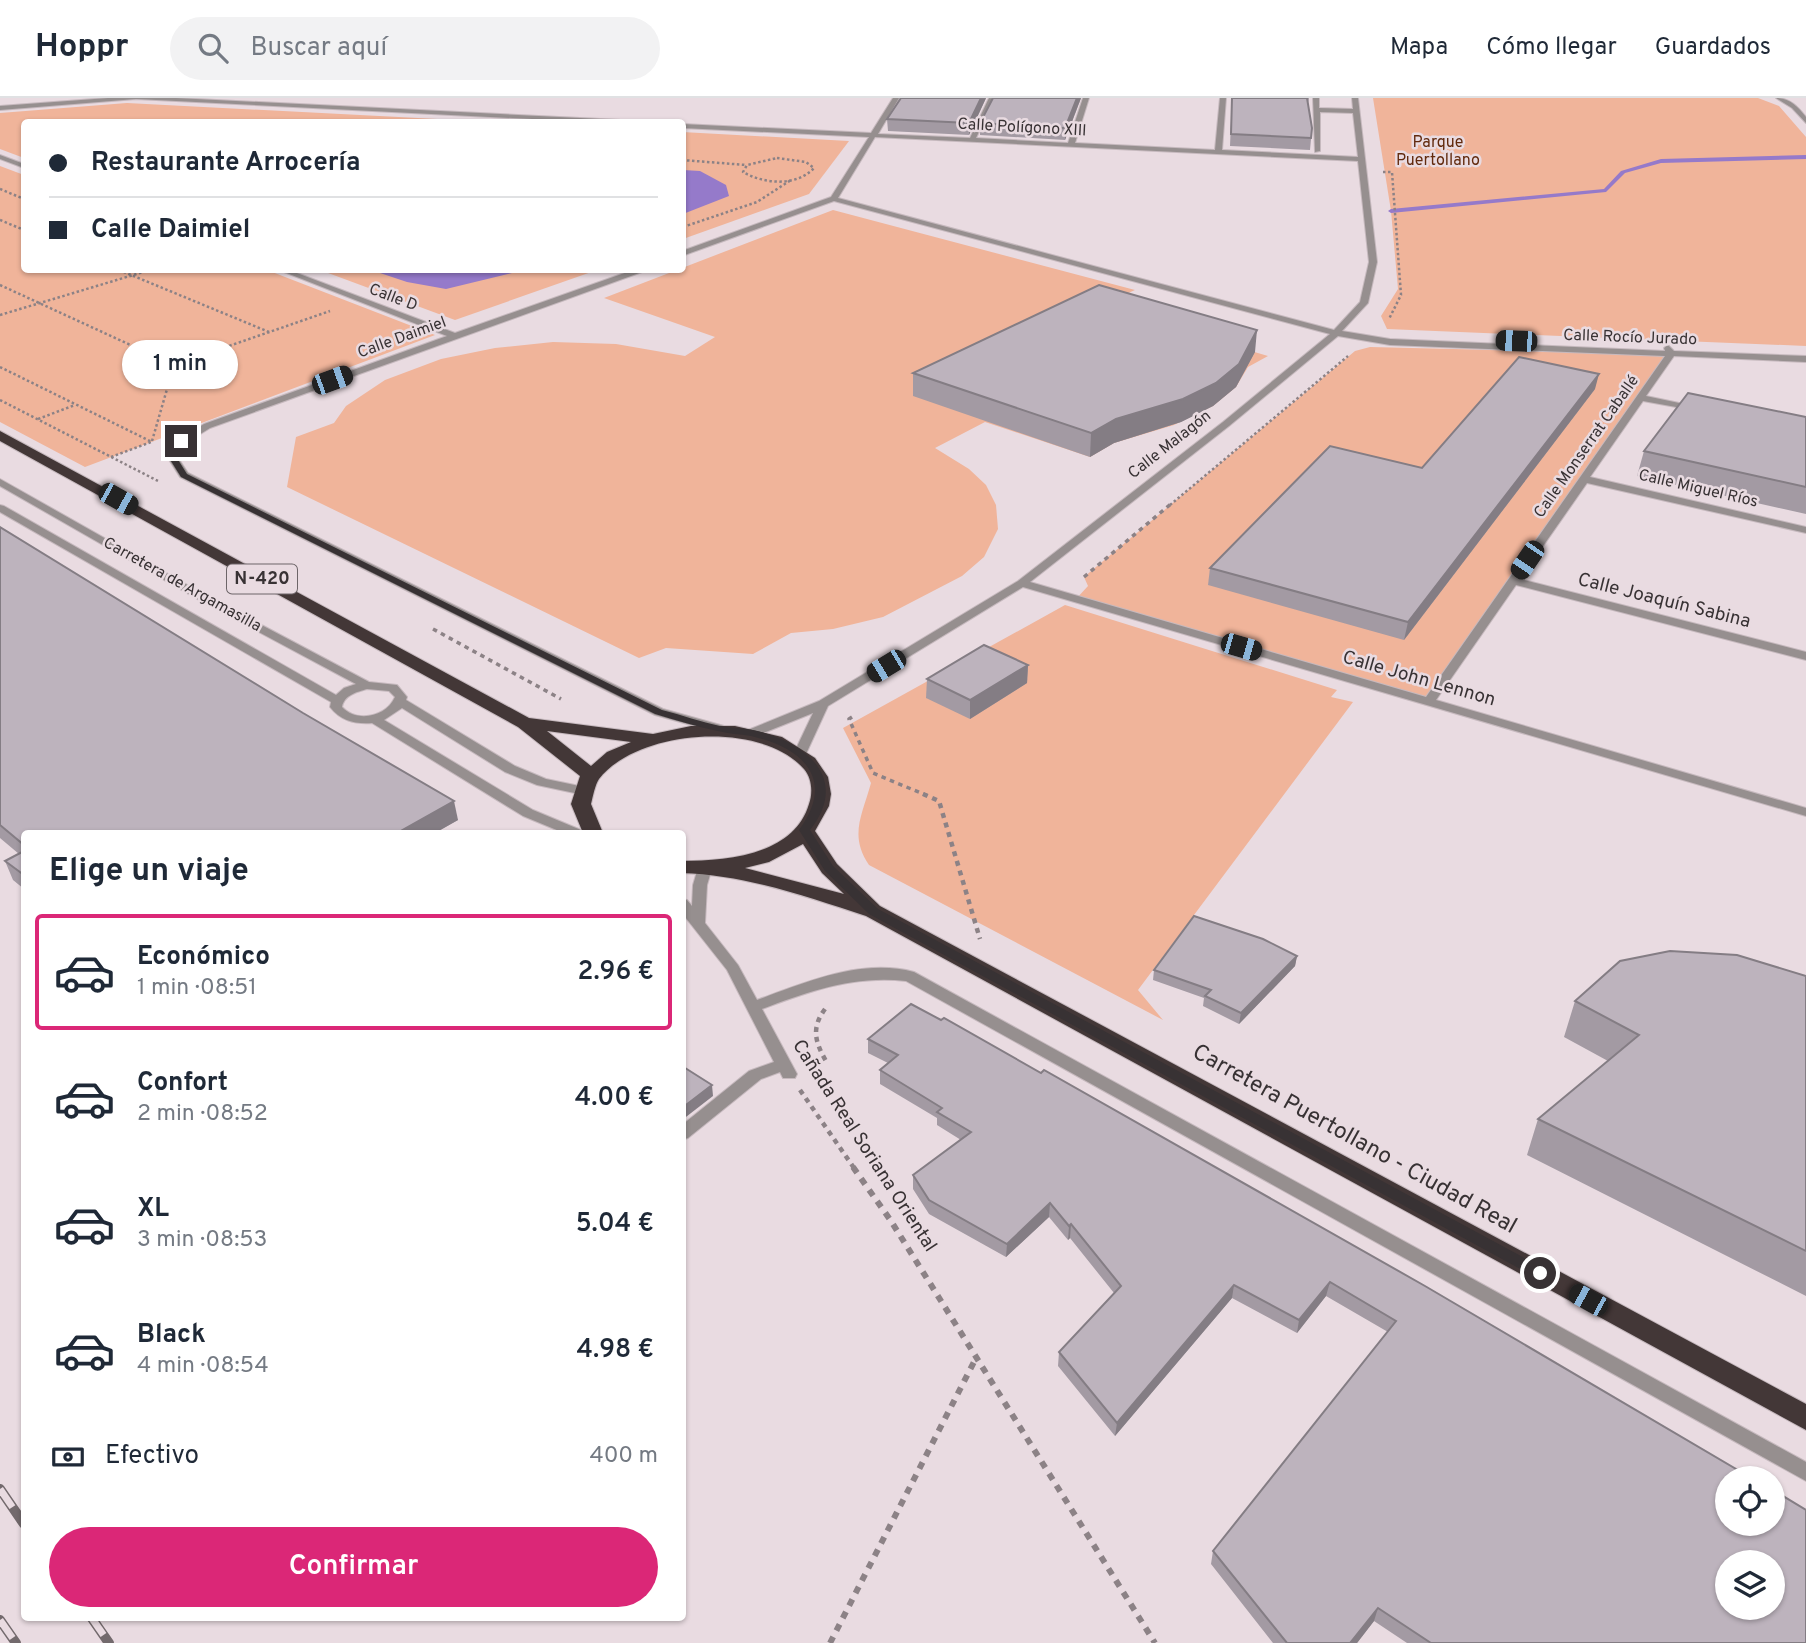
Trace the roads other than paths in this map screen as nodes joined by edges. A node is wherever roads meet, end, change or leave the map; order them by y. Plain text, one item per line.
1 (136, 98) edge
2 (896, 98) edge
3 (992, 98) edge
4 (1087, 98) edge
5 (1223, 98) edge
6 (1316, 98) edge
7 (1355, 98) edge
8 (1779, 98) edge
9 (0, 108) edge
10 (1316, 110) junction
11 (1356, 111) junction
12 (560, 119) edge
13 (1806, 121) edge
14 (686, 126) edge
15 (873, 135) junction
16 (972, 140) junction
17 (1071, 145) junction
18 (1317, 151) dead end
19 (1218, 152) junction
20 (0, 157) edge
21 (1360, 159) junction
22 (21, 165) edge
23 (834, 199) junction
24 (686, 253) edge
25 (291, 273) edge
26 (631, 273) edge
27 (1336, 333) junction
28 (454, 336) junction
29 (1669, 351) junction
30 (1806, 353) edge
31 (1806, 359) edge
32 (1641, 398) junction
33 (1712, 413) edge
34 (0, 435) edge
35 (1584, 479) junction
36 (0, 482) edge
37 (0, 508) edge
38 (1806, 530) edge
39 (1513, 581) junction
40 (1022, 583) junction
41 (1806, 656) edge
42 (366, 685) junction
43 (337, 701) junction
44 (401, 702) junction
45 (1429, 702) junction
46 (823, 704) junction
47 (373, 718) junction
48 (524, 723) junction
49 (720, 729) junction
50 (752, 733) junction
51 (649, 738) junction
52 (800, 753) junction
53 (588, 784) junction
54 (1806, 812) edge
55 (569, 830) edge
56 (592, 830) edge
57 (804, 830) junction
58 (686, 867) edge
59 (709, 868) junction
60 (686, 907) edge
61 (874, 911) junction
62 (699, 921) junction
63 (756, 1006) junction
64 (686, 1131) edge
65 (1806, 1418) edge
66 (1806, 1472) edge

1 - 9 street
1 - 12 street
2 - 15 street
3 - 16 street
4 - 17 street
5 - 19 street
6 - 10 street
7 - 11 street, Calle Malagón
8 - 13 street
10 - 11 street
10 - 18 street
11 - 21 street, Calle Malagón
14 - 15 street, Calle Polígono XIII
15 - 16 street, Calle Polígono XIII
15 - 23 street
16 - 17 street, Calle Polígono XIII
17 - 19 street, Calle Polígono XIII
19 - 21 street, Calle Polígono XIII
20 - 22 street
21 - 27 street, Calle Malagón
23 - 24 street
23 - 27 street, Calle Rocío Jurado
25 - 28 street, Calle D
26 - 28 street, Calle Daimiel
27 - 29 street, Calle Rocío Jurado
27 - 40 street, Calle Malagón
28 - 49 street, Calle Daimiel
29 - 30 street, Calle Rocío Jurado
29 - 31 street, Calle Rocío Jurado
29 - 32 street, Calle Monserrat Caballé
32 - 33 street
32 - 35 street, Calle Monserrat Caballé
34 - 48 highway, N-420
35 - 38 street, Calle Miguel Ríos
35 - 39 street, Calle Monserrat Caballé
36 - 42 street, Carretera de Argamasilla
37 - 43 street, Carretera de Argamasilla
39 - 41 street, Calle Joaquín Sabina
39 - 45 street, Calle Monserrat Caballé
40 - 45 street, Calle John Lennon
40 - 46 street, Calle Malagón
42 - 43 street
42 - 44 street, Carretera de Argamasilla
43 - 47 street, Carretera de Argamasilla
44 - 47 street
44 - 53 street
45 - 54 street, Calle John Lennon
46 - 50 street, Calle Malagón
46 - 52 street
47 - 55 street
48 - 51 highway, N-420
48 - 53 highway, N-420
49 - 50 highway, N-420
49 - 51 highway, N-420
50 - 52 highway, N-420
51 - 53 highway, N-420
52 - 57 highway, N-420
53 - 56 highway
57 - 59 highway, N-420
57 - 61 highway, Carretera Puertollano - Ciudad Real / N-420
58 - 59 highway, N-420
59 - 61 highway, Carretera Puertollano - Ciudad Real / N-420
59 - 62 street
60 - 62 street, Cañada Real Soriana Oriental
61 - 65 highway, Carretera Puertollano - Ciudad Real / N-420
62 - 63 street, Cañada Real Soriana Oriental
63 - 64 street, Cañada Real Soriana Oriental
63 - 66 street

